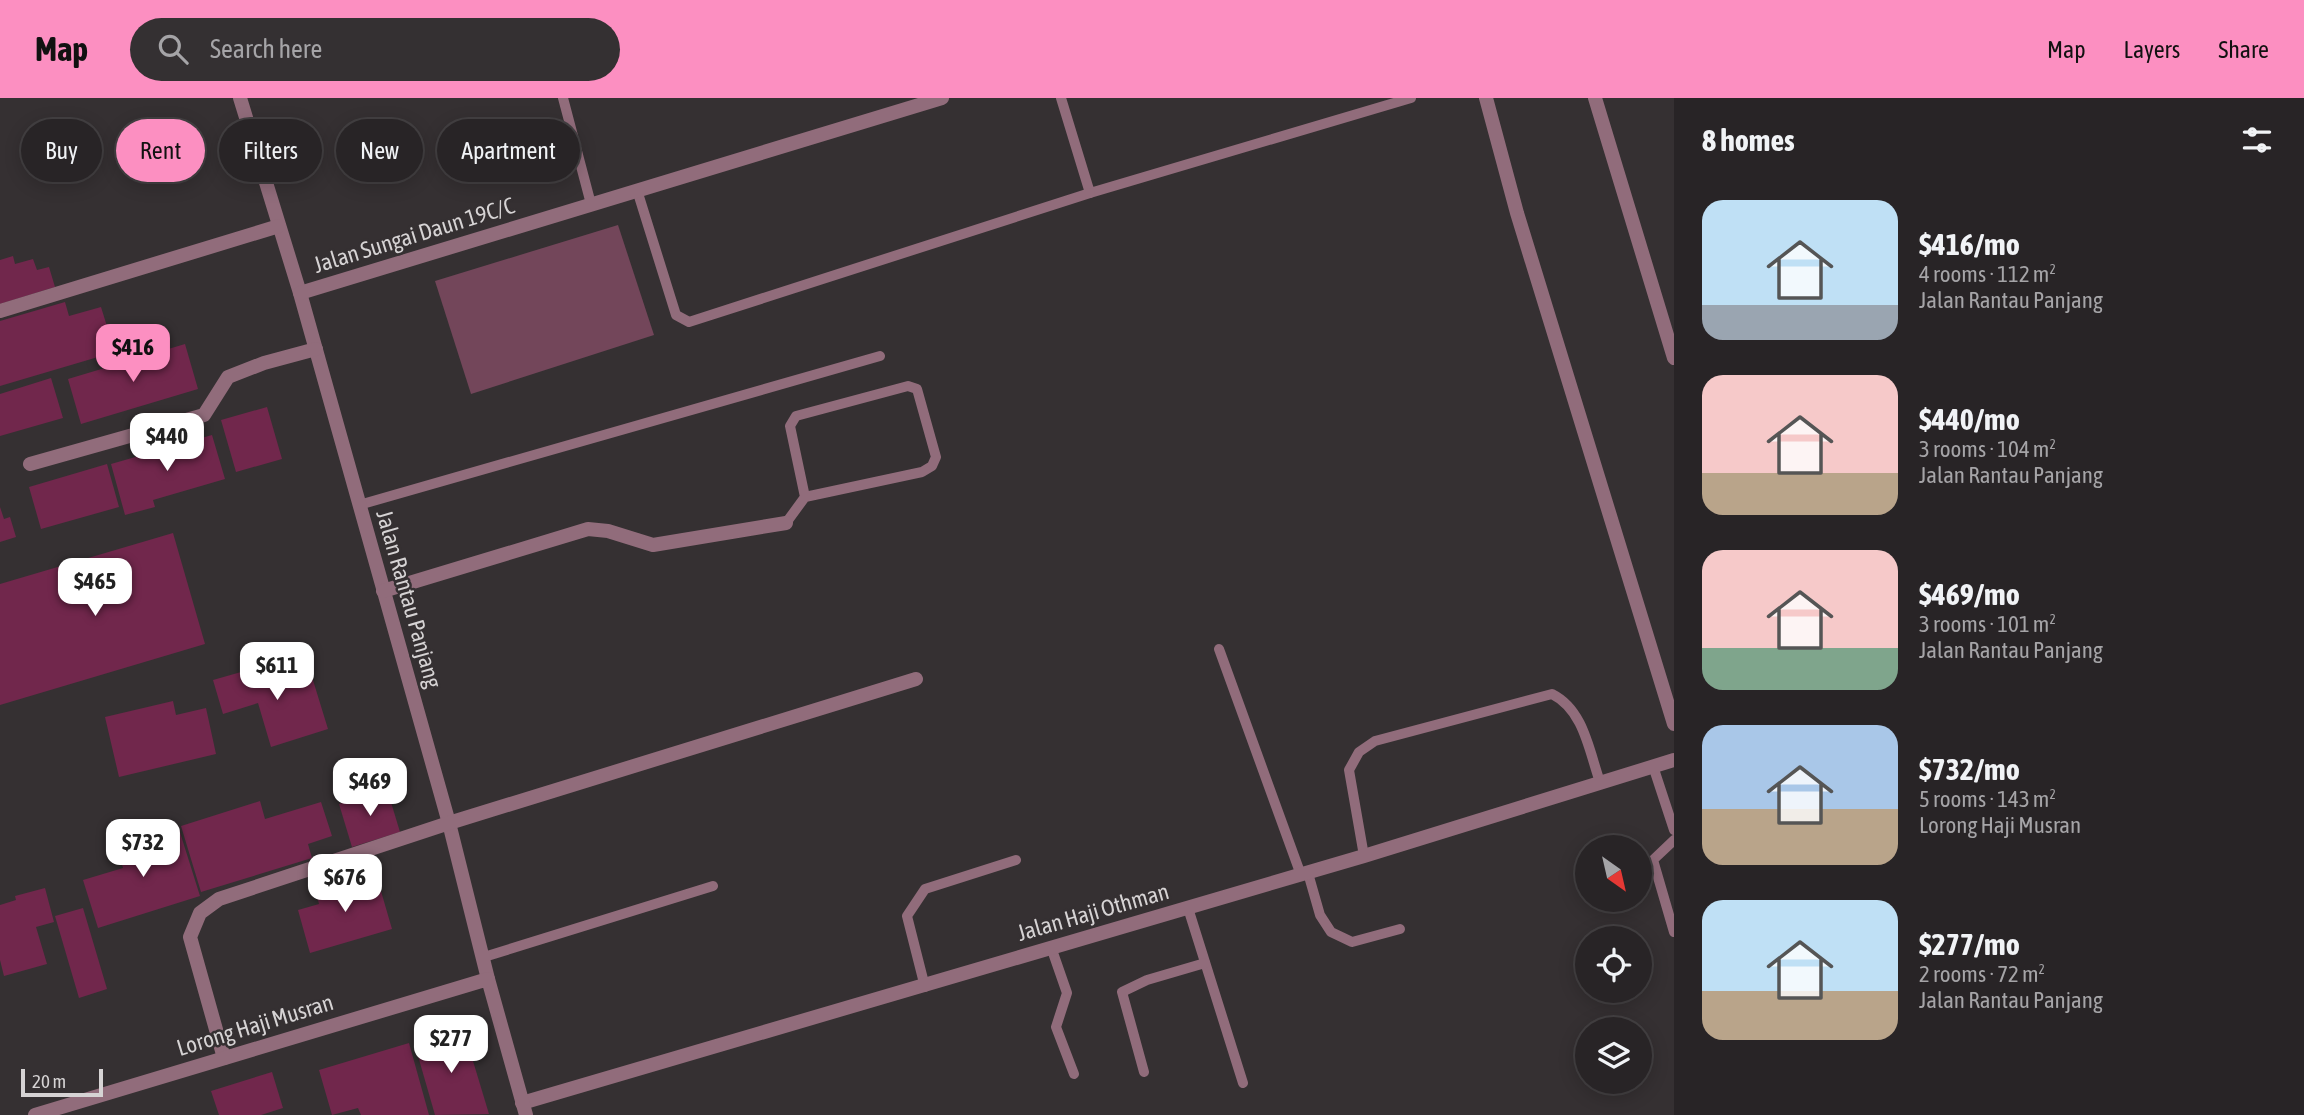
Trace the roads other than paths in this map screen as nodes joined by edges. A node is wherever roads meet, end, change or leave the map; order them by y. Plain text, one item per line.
1 (240, 98) edge
2 (563, 98) edge
3 (942, 98) edge
4 (1061, 98) edge
5 (1411, 98) edge
6 (1486, 98) edge
7 (1595, 98) edge
8 (637, 190) junction
9 (1090, 193) junction
10 (591, 204) junction
11 (279, 226) junction
12 (300, 293) junction
13 (0, 311) edge
14 (316, 349) junction
15 (880, 356) dead end
16 (1674, 358) edge
17 (30, 464) dead end
18 (805, 497) junction
19 (359, 505) junction
20 (786, 523) joint
21 (383, 591) junction
22 (1219, 649) dead end
23 (916, 679) dead end
24 (1674, 724) edge
25 (1674, 760) edge
26 (1653, 766) junction
27 (1600, 782) junction
28 (449, 823) junction
29 (1674, 830) edge
30 (1674, 840) edge
31 (1364, 856) junction
32 (1016, 860) dead end
33 (1304, 874) junction
34 (713, 886) dead end
35 (1188, 908) junction
36 (1400, 929) dead end
37 (1674, 932) edge
38 (1051, 947) junction
39 (484, 957) junction
40 (1205, 963) junction
41 (488, 979) junction
42 (925, 987) junction
43 (224, 1058) junction
44 (1144, 1072) dead end
45 (1073, 1074) dead end
46 (1242, 1083) dead end
47 (524, 1109) edge
48 (35, 1115) edge

1 - 11 street, Jalan Rantau Panjang
2 - 10 lane
3 - 8 street, Jalan Sungai Daun 19C/C
4 - 9 lane
5 - 9 lane
6 - 24 street
7 - 16 street
8 - 9 lane
8 - 10 street, Jalan Sungai Daun 19C/C
10 - 12 street, Jalan Sungai Daun 19C/C
11 - 12 street, Jalan Rantau Panjang
11 - 13 street
12 - 14 street, Jalan Rantau Panjang
14 - 17 street
14 - 19 street, Jalan Rantau Panjang
15 - 19 lane
18 - 18 lane
18 - 20 lane
19 - 21 street, Jalan Rantau Panjang
20 - 21 street
21 - 28 street, Jalan Rantau Panjang
22 - 33 lane
23 - 28 street
25 - 26 street, Jalan Haji Othman
26 - 27 street, Jalan Haji Othman
26 - 29 lane
27 - 31 street, Jalan Haji Othman
27 - 31 lane
28 - 39 street, Jalan Rantau Panjang
28 - 43 street
30 - 37 lane
31 - 33 street, Jalan Haji Othman
32 - 42 lane
33 - 35 street, Jalan Haji Othman
33 - 36 lane
34 - 39 lane
35 - 38 street, Jalan Haji Othman
35 - 40 lane
38 - 42 street, Jalan Haji Othman
38 - 45 lane
39 - 41 street, Jalan Rantau Panjang
40 - 44 lane
40 - 46 lane
41 - 43 street, Lorong Haji Musran
41 - 47 street, Jalan Rantau Panjang
42 - 47 street, Jalan Haji Othman
43 - 48 street, Lorong Haji Musran

